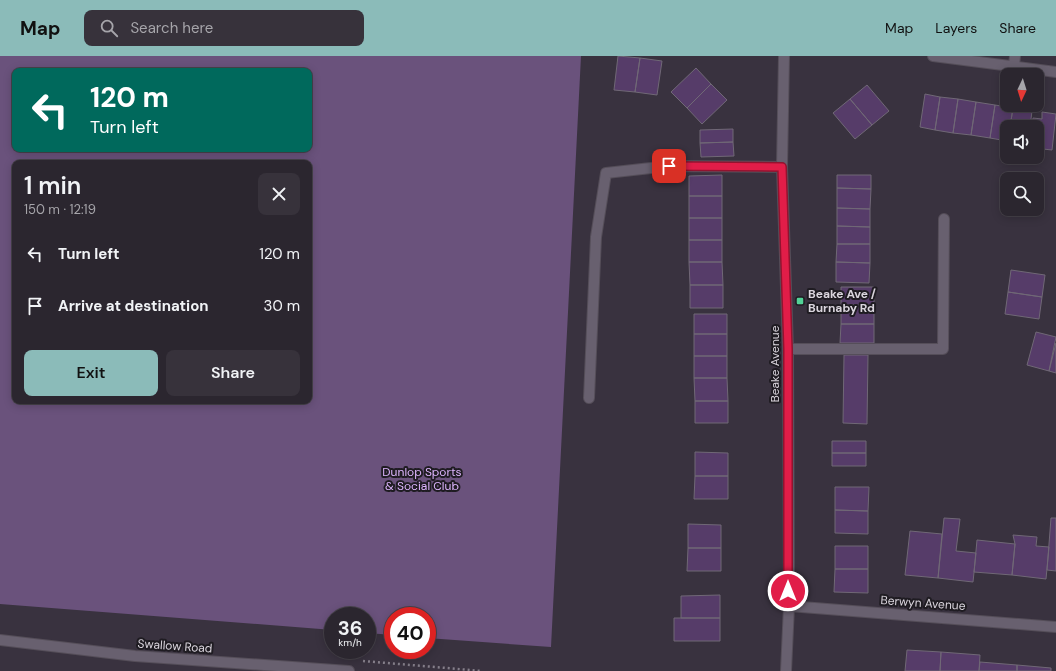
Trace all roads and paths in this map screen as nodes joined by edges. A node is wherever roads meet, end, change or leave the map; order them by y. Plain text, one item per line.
1 (784, 56) edge
2 (933, 56) edge
3 (1015, 61) edge
4 (1056, 72) edge
5 (782, 167) junction
6 (944, 220) dead end
7 (788, 349) junction
8 (590, 398) dead end
9 (789, 606) junction
10 (1056, 627) edge
11 (0, 640) edge
12 (349, 671) edge
13 (786, 671) edge

1 - 5 street, Beake Avenue
2 - 3 street
3 - 4 street
5 - 7 street, Beake Avenue
5 - 8 street
6 - 7 street
7 - 9 street, Beake Avenue
9 - 10 street, Berwyn Avenue
9 - 13 street, Beake Avenue
11 - 12 street, Swallow Road

